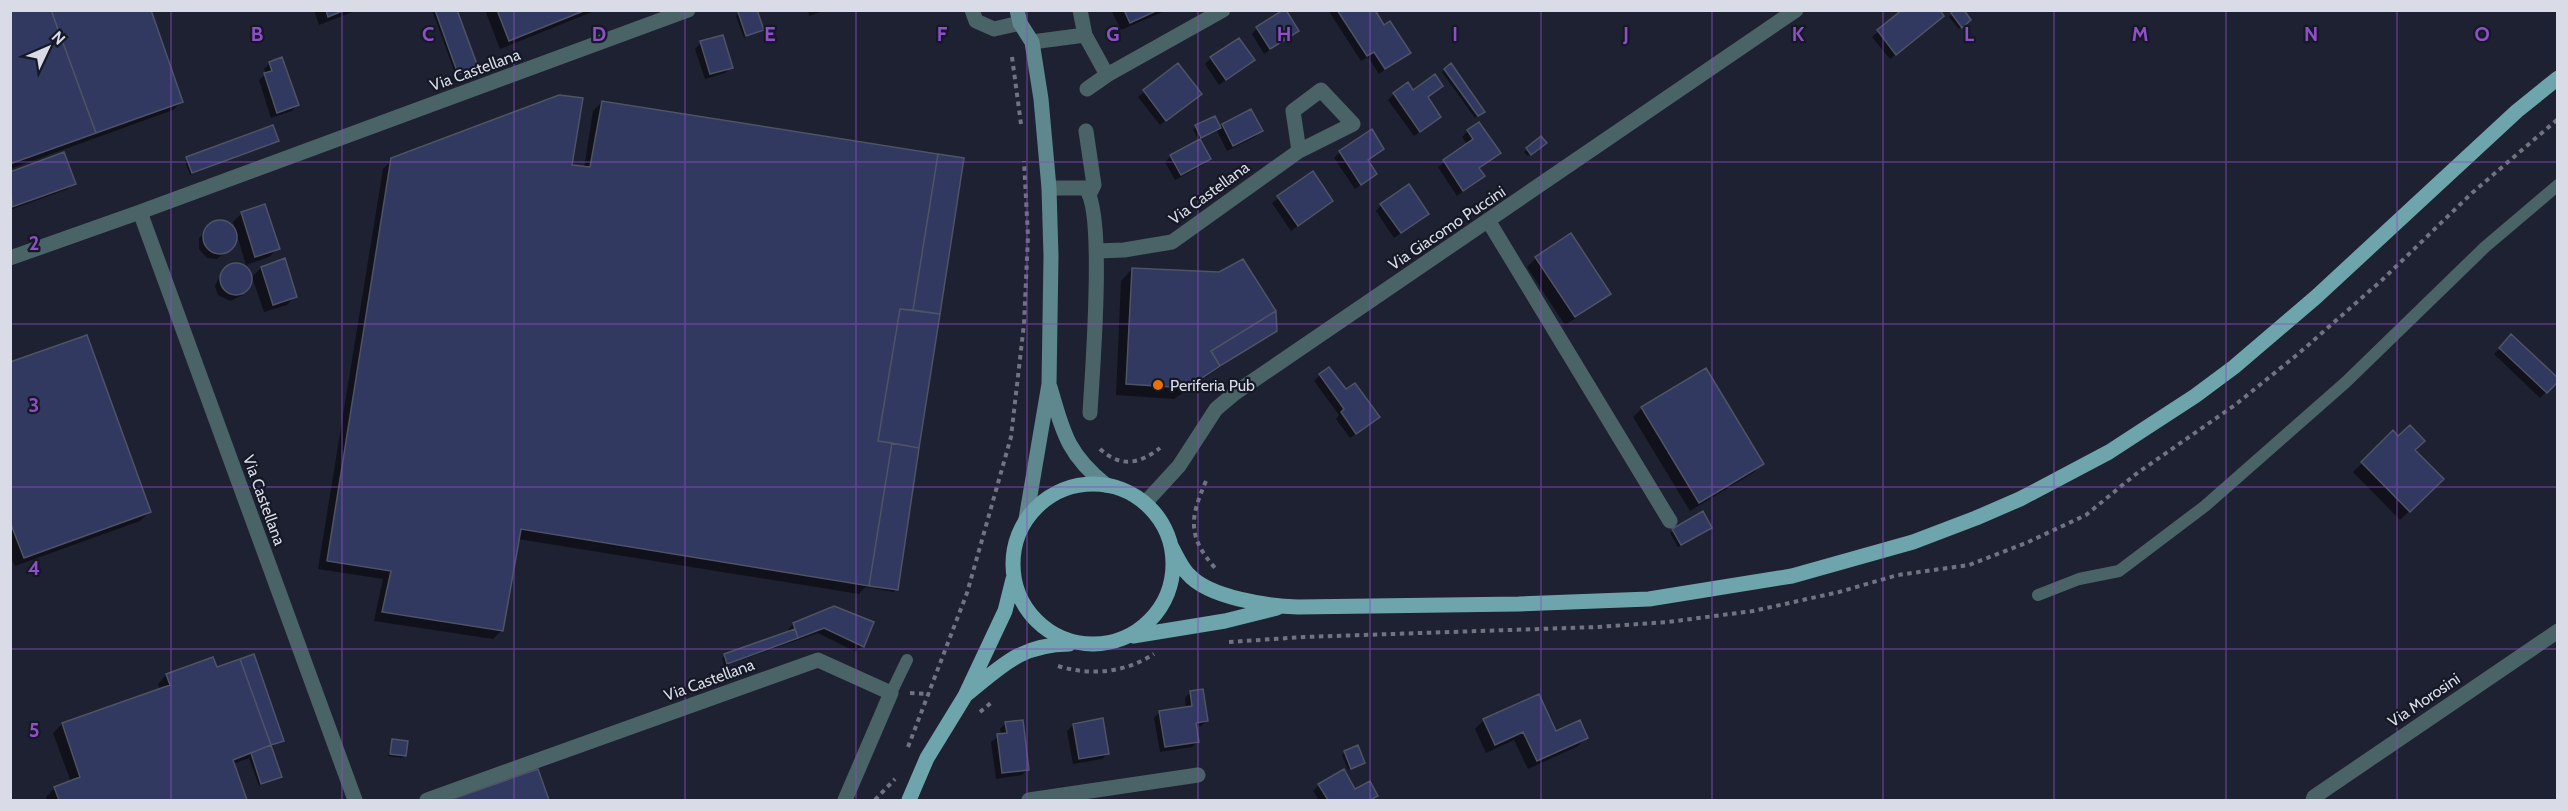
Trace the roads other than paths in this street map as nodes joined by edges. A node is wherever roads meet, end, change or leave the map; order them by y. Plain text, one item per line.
1 (688, 10) edge
2 (972, 10) edge
3 (1080, 10) edge
4 (1223, 10) edge
5 (1796, 10) edge
6 (1019, 17) edge
7 (1085, 35) junction
8 (1032, 42) junction
9 (1107, 75) junction
10 (2558, 78) edge
11 (1087, 89) dead end
12 (1086, 131) dead end
13 (1299, 151) dead end
14 (2558, 185) edge
15 (1049, 188) junction
16 (1090, 192) junction
17 (140, 212) junction
18 (1489, 222) junction
19 (1096, 251) junction
20 (10, 258) edge
21 (1048, 384) junction
22 (1090, 413) dead end
23 (1106, 485) junction
24 (1145, 504) junction
25 (1026, 519) junction
26 (1670, 521) dead end
27 (1171, 546) junction
28 (1013, 577) junction
29 (2038, 595) dead end
30 (1280, 607) junction
31 (2558, 631) edge
32 (1129, 637) junction
33 (1078, 644) junction
34 (907, 660) dead end
35 (891, 693) junction
36 (965, 696) junction
37 (1198, 776) dead end
38 (355, 801) edge
39 (427, 801) edge
40 (845, 801) edge
41 (909, 801) edge
42 (1029, 801) edge
43 (2313, 801) edge

1 - 17 street, Via Castellana
2 - 6 street
3 - 7 street
4 - 9 street
5 - 18 street, Via Giacomo Puccini
6 - 8 street
7 - 8 street
7 - 9 street
8 - 15 street
9 - 11 street
10 - 30 main road
12 - 16 street
13 - 19 street, Via Castellana
14 - 29 lane
15 - 16 street
15 - 21 street
16 - 19 street
17 - 20 street, Via Castellana
17 - 38 street, Via Castellana
18 - 24 street, Via Giacomo Puccini
18 - 26 street
19 - 22 street
21 - 23 street
21 - 25 street
23 - 24 main road
23 - 25 main road
24 - 27 main road
25 - 28 main road
27 - 30 main road
27 - 32 main road
28 - 33 main road
28 - 36 main road
30 - 32 main road
31 - 43 street, Via Morosini
32 - 33 main road
33 - 36 main road
34 - 35 lane
35 - 39 street, Via Castellana
35 - 40 street
36 - 41 main road
37 - 42 street

